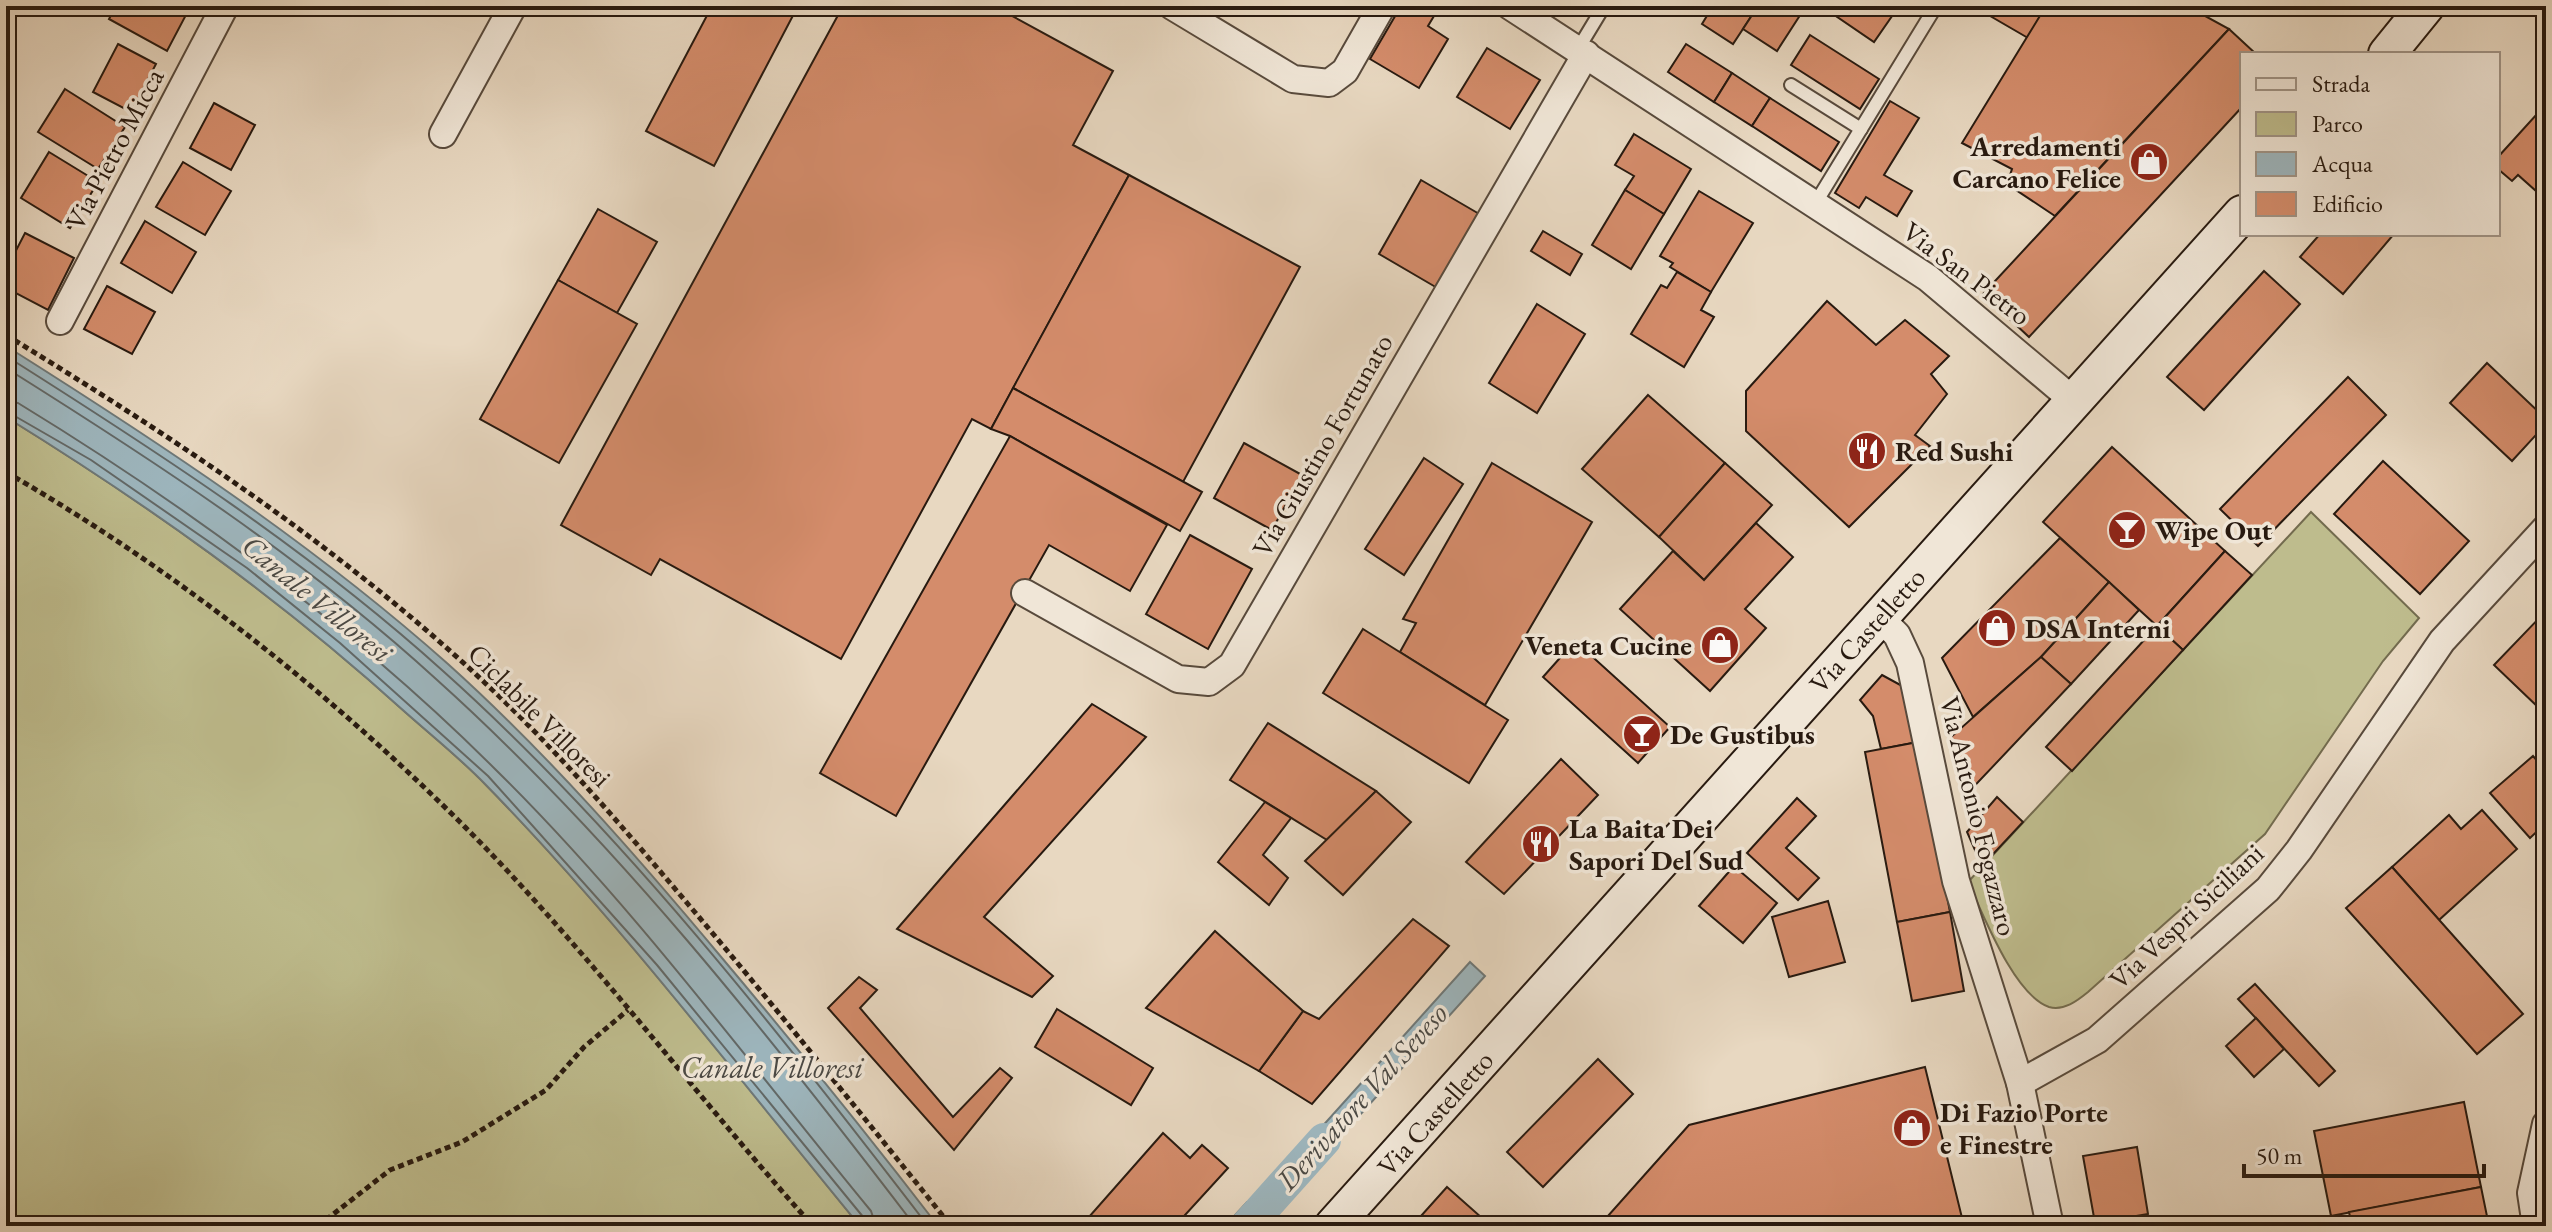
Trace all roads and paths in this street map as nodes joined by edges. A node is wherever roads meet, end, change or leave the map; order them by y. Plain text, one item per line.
1 (225, 6) edge
2 (513, 6) edge
3 (1172, 6) edge
4 (1382, 6) edge
5 (1510, 6) edge
6 (1604, 6) edge
7 (1936, 6) edge
8 (2426, 6) edge
9 (1582, 51) junction
10 (2389, 52) edge
11 (1791, 85) dead end
12 (1861, 129) junction
13 (443, 134) dead end
14 (1815, 204) junction
15 (2240, 216) edge
16 (60, 321) dead end
17 (6, 335) edge
18 (2074, 401) junction
19 (6, 472) edge
20 (2546, 528) edge
21 (1025, 593) dead end
22 (1879, 617) junction
23 (628, 1010) junction
24 (2020, 1083) junction
25 (2546, 1124) edge
26 (318, 1226) edge
27 (813, 1226) edge
28 (951, 1226) edge
29 (1333, 1226) edge
30 (2050, 1226) edge
31 (2536, 1226) edge

1 - 16 street, Via Pietro Micca
2 - 13 street
3 - 4 street
5 - 9 street, Via San Pietro
6 - 9 lane
7 - 12 lane
8 - 10 main road
9 - 14 street, Via San Pietro
9 - 21 street, Via Giustino Fortunato
11 - 12 lane
12 - 14 lane
14 - 18 street, Via San Pietro
15 - 18 main road, Via Castelletto
17 - 28 path, Ciclabile Villoresi
18 - 22 main road, Via Castelletto
19 - 23 path
20 - 24 street, Via Vespri Siciliani
22 - 24 street, Via Antonio Fogazzaro
22 - 29 main road, Via Castelletto
23 - 26 path
23 - 27 path
24 - 30 street, Via Antonio Fogazzaro
25 - 31 street

